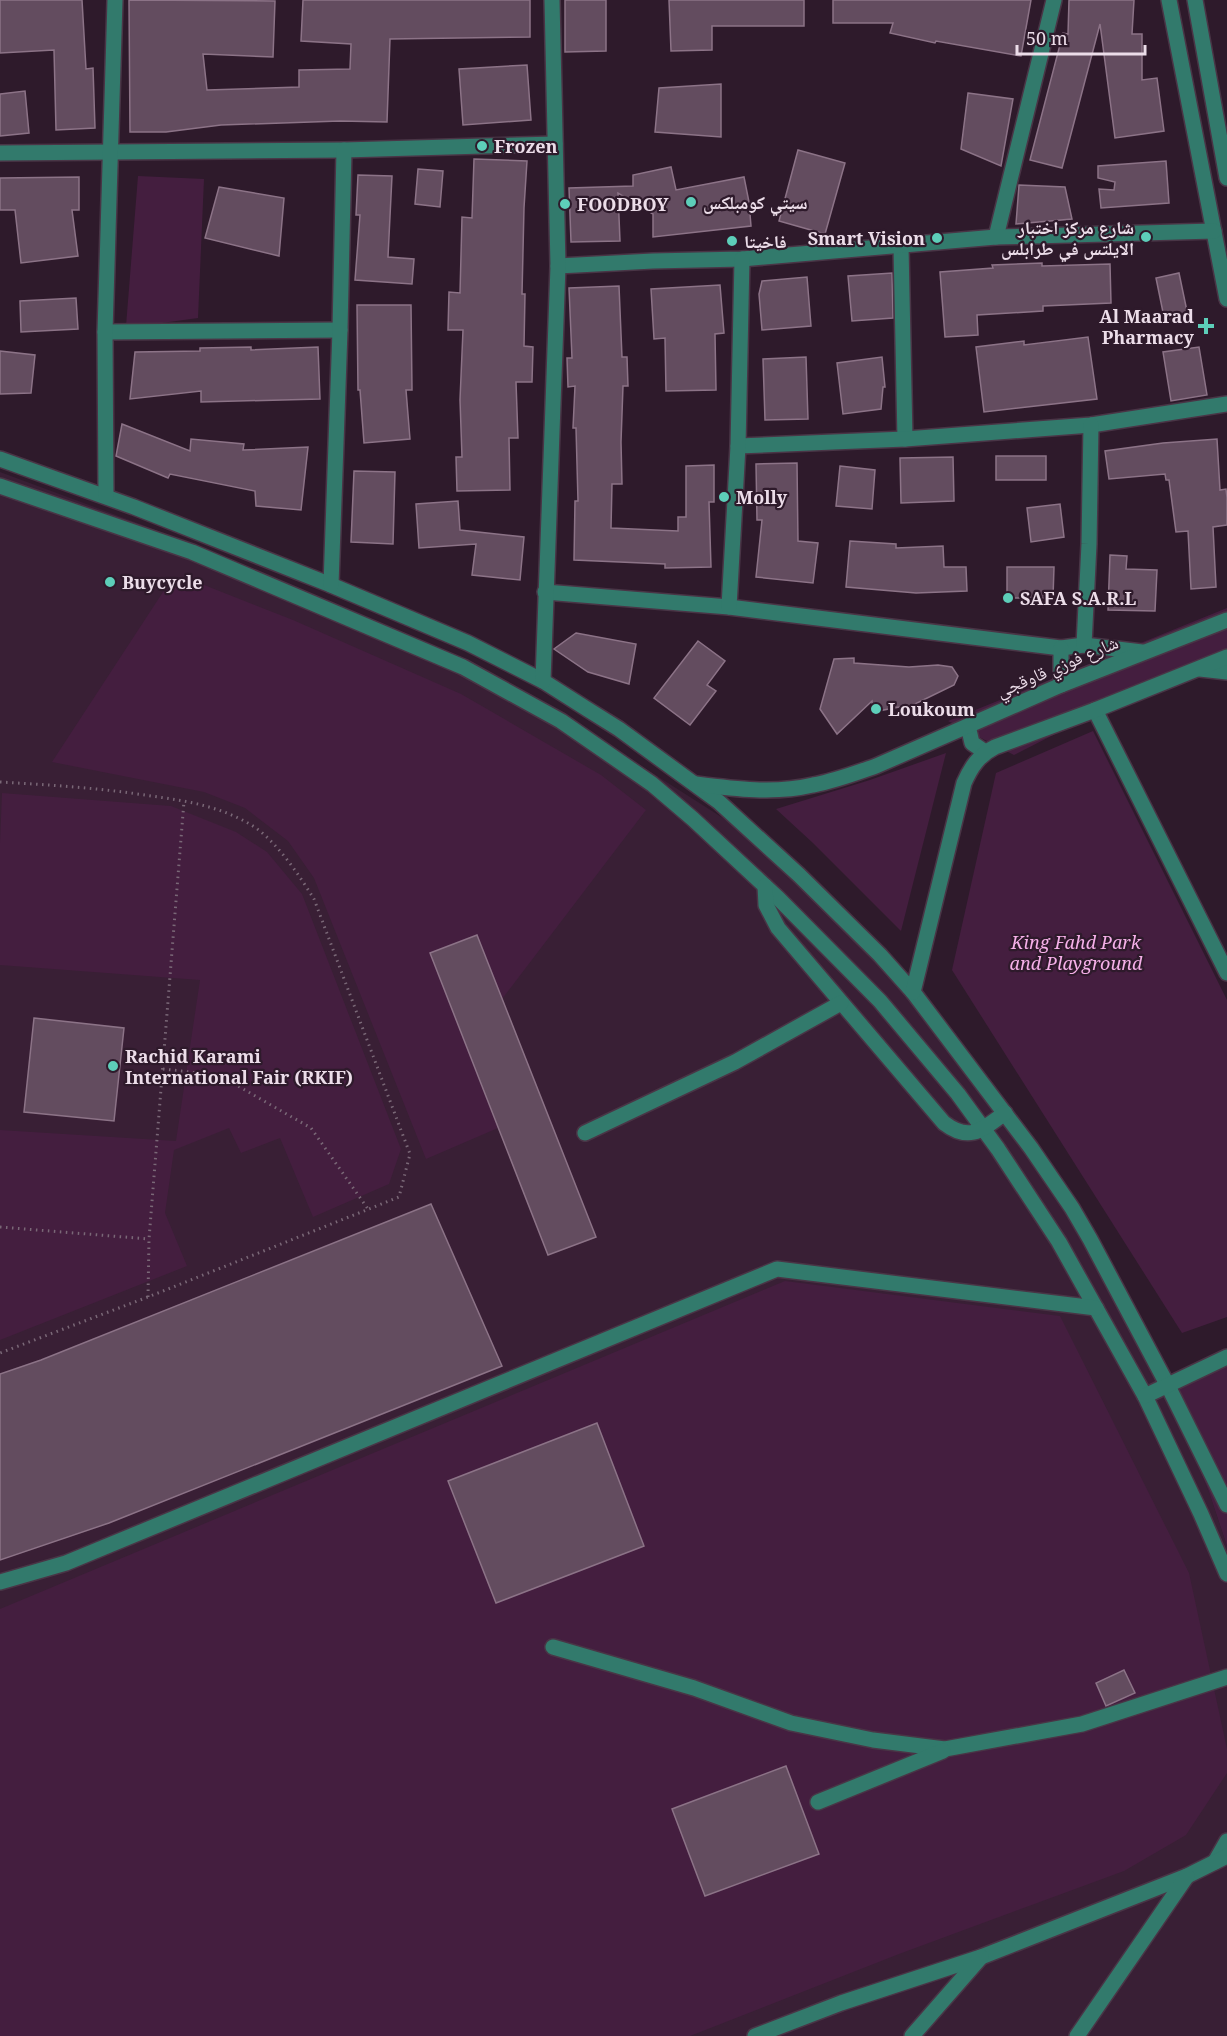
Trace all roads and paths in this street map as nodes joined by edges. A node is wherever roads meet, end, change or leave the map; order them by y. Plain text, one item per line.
1 (115, 0) edge
2 (552, 0) edge
3 (1054, 0) edge
4 (1169, 0) edge
5 (1195, 0) edge
6 (555, 144) junction
7 (344, 150) junction
8 (111, 152) junction
9 (0, 153) edge
10 (1227, 178) edge
11 (1214, 231) junction
12 (996, 237) junction
13 (901, 246) junction
14 (742, 259) junction
15 (558, 266) junction
16 (1227, 299) edge
17 (340, 330) junction
18 (105, 332) junction
19 (1227, 404) edge
20 (1091, 425) junction
21 (905, 439) junction
22 (738, 446) junction
23 (0, 459) edge
24 (0, 486) edge
25 (106, 496) junction
26 (331, 585) junction
27 (545, 592) junction
28 (729, 607) junction
29 (1227, 620) edge
30 (1084, 645) junction
31 (1061, 648) junction
32 (1142, 652) junction
33 (1227, 657) edge
34 (1197, 669) junction
35 (1227, 672) edge
36 (543, 681) junction
37 (1061, 685) junction
38 (1095, 710) junction
39 (971, 724) junction
40 (985, 752) junction
41 (0, 782) edge
42 (694, 783) junction
43 (184, 801) junction
44 (765, 886) junction
45 (1227, 973) edge
46 (913, 992) junction
47 (841, 1003) junction
48 (163, 1069) junction
49 (1005, 1113) junction
50 (983, 1129) junction
51 (585, 1133) dead end
52 (368, 1209) junction
53 (0, 1227) edge
54 (149, 1239) junction
55 (148, 1297) junction
56 (1096, 1308) junction
57 (0, 1353) edge
58 (1227, 1357) edge
59 (1168, 1386) junction
60 (1145, 1396) junction
61 (1227, 1505) edge
62 (1227, 1574) edge
63 (0, 1582) edge
64 (553, 1647) dead end
65 (1227, 1677) edge
66 (945, 1749) junction
67 (818, 1802) dead end
68 (1227, 1840) edge
69 (1221, 1859) edge
70 (1187, 1876) junction
71 (981, 1957) junction
72 (755, 2036) edge
73 (912, 2036) edge
74 (1077, 2036) edge

1 - 8 street
2 - 6 street
3 - 12 street
4 - 11 street
5 - 10 street
6 - 7 street
6 - 15 street
7 - 8 street
7 - 17 street
8 - 9 street
8 - 18 street
11 - 12 street
11 - 16 street
12 - 13 street
13 - 14 street
13 - 21 street
14 - 15 street
14 - 22 street
15 - 27 street
17 - 18 street
17 - 26 street
18 - 25 street
19 - 20 street
20 - 21 street
20 - 30 street
21 - 22 street
22 - 28 street
23 - 25 street
24 - 44 street
25 - 26 street
26 - 36 street
27 - 28 street
27 - 36 street
28 - 31 street
29 - 32 street, شارع فوزي قاوقجي
30 - 31 street
30 - 32 street
31 - 37 street
32 - 37 street, شارع فوزي قاوقجي
33 - 34 street
34 - 35 street
34 - 38 street
36 - 42 street
37 - 39 street, شارع فوزي قاوقجي
38 - 40 street
38 - 45 street
39 - 40 street
39 - 42 street, شارع فوزي قاوقجي
40 - 46 street
41 - 43 path
42 - 46 street
43 - 48 path
43 - 52 path
44 - 47 street
44 - 50 street
46 - 49 street
47 - 50 street
47 - 51 street
48 - 52 path
48 - 54 path
49 - 50 street
49 - 59 street
50 - 56 street
52 - 55 path
53 - 54 path
54 - 55 path
55 - 57 path
56 - 60 street
56 - 63 street
58 - 59 street
59 - 60 street
59 - 61 street
60 - 62 street
64 - 66 street
65 - 66 street
66 - 67 street
68 - 69 street
69 - 70 street
70 - 71 street
70 - 74 street
71 - 72 street
71 - 73 street

